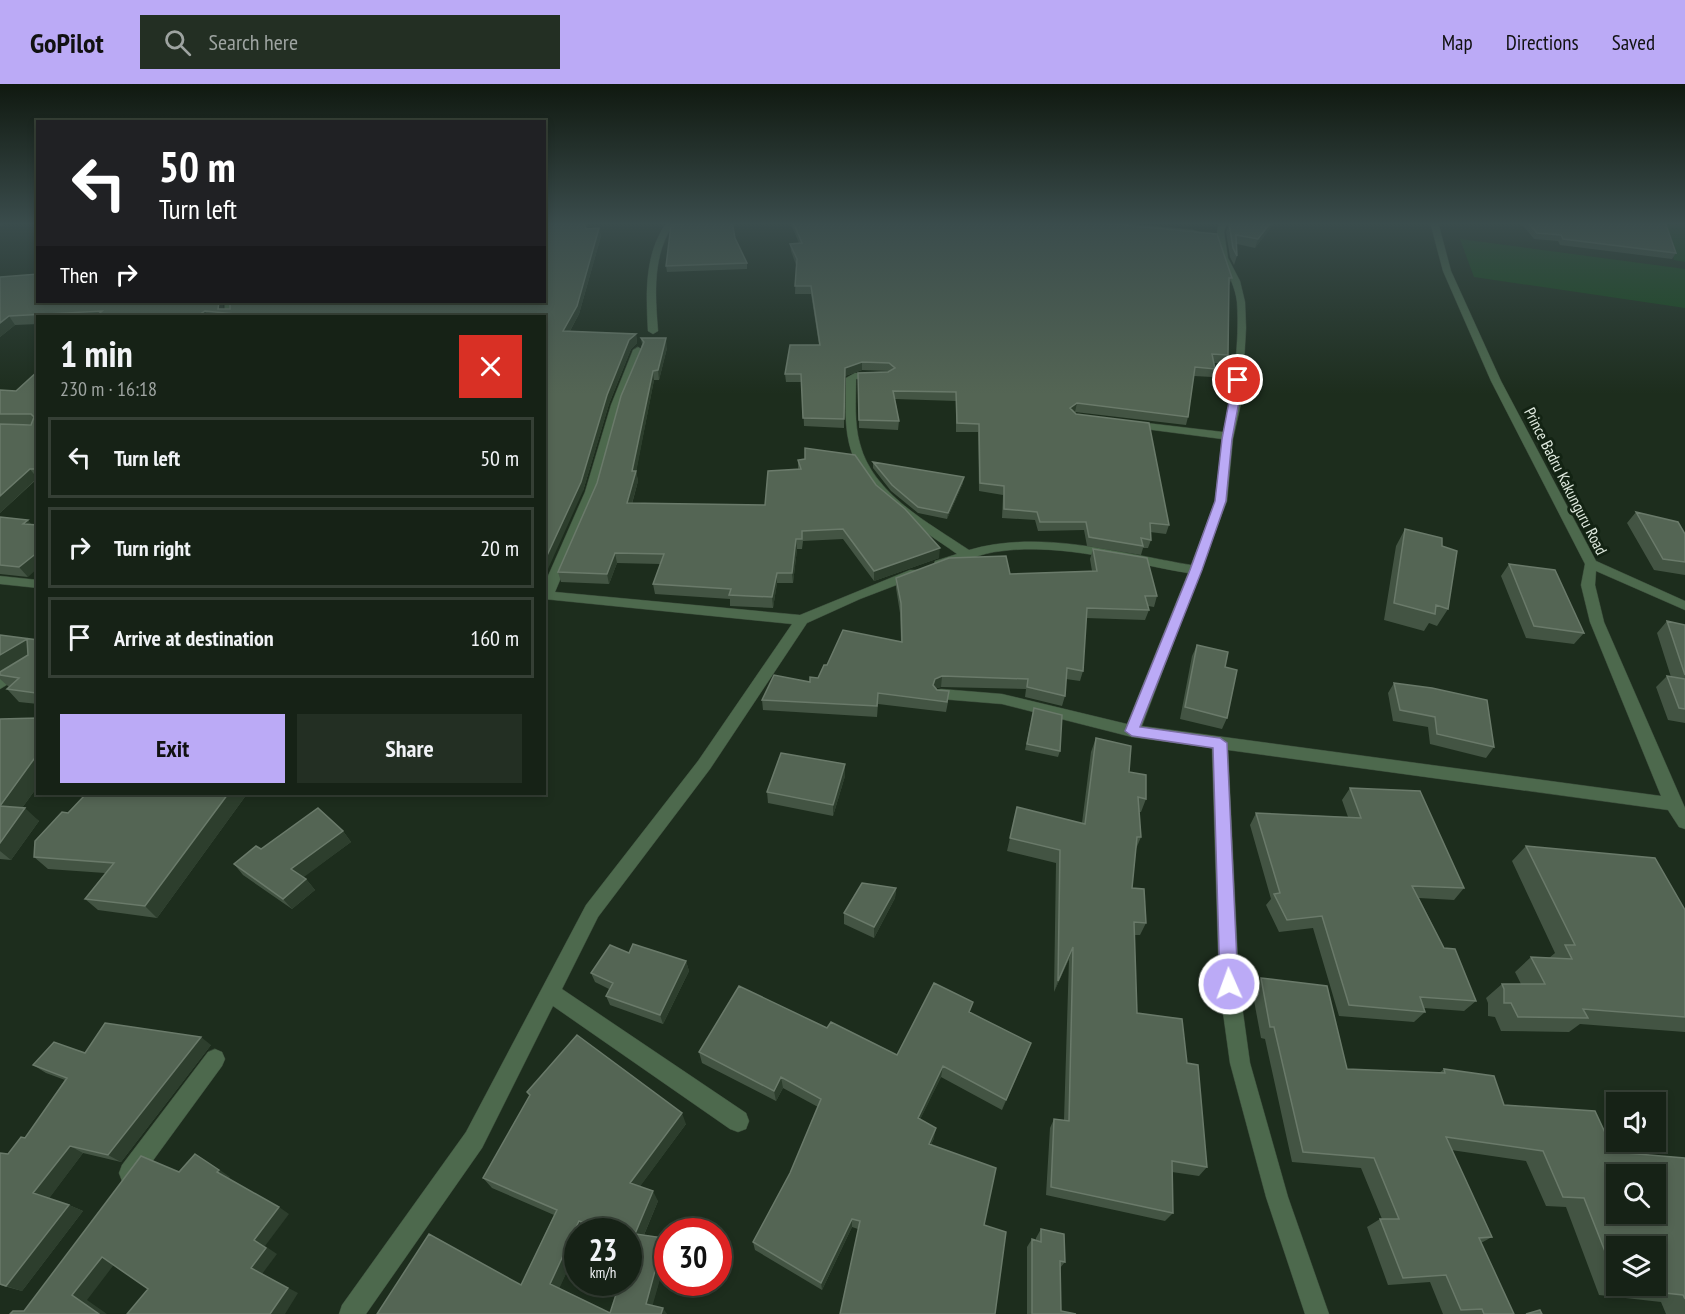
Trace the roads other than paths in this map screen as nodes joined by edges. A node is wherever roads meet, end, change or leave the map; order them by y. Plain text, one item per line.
1 (651, 279) edge
2 (1235, 279) edge
3 (1451, 279) edge
4 (652, 331) dead end
5 (638, 351) edge
6 (887, 375) edge
7 (1122, 423) edge
8 (1228, 436) junction
9 (967, 555) junction
10 (1592, 564) junction
11 (1196, 570) junction
12 (0, 580) edge
13 (36, 584) edge
14 (546, 595) edge
15 (1685, 606) edge
16 (802, 620) junction
17 (36, 660) edge
18 (0, 684) edge
19 (941, 694) edge
20 (1132, 731) junction
21 (1220, 743) junction
22 (1673, 804) junction
23 (1685, 822) edge
24 (550, 992) junction
25 (215, 1059) dead end
26 (738, 1121) dead end
27 (119, 1188) edge
28 (351, 1314) edge
29 (1317, 1314) edge

1 - 4 street
2 - 8 street
3 - 10 street, Prince Badru Kakunguru Road
5 - 14 street
6 - 9 street
7 - 8 street
8 - 11 street
9 - 11 street
9 - 16 street
10 - 15 street
10 - 22 street, Prince Badru Kakunguru Road
11 - 20 street
12 - 13 street
14 - 16 street
16 - 24 street
17 - 18 street
19 - 20 street
20 - 21 street
21 - 22 street
21 - 29 street
22 - 23 street, Prince Badru Kakunguru Road
24 - 26 street
24 - 28 street
25 - 27 street

